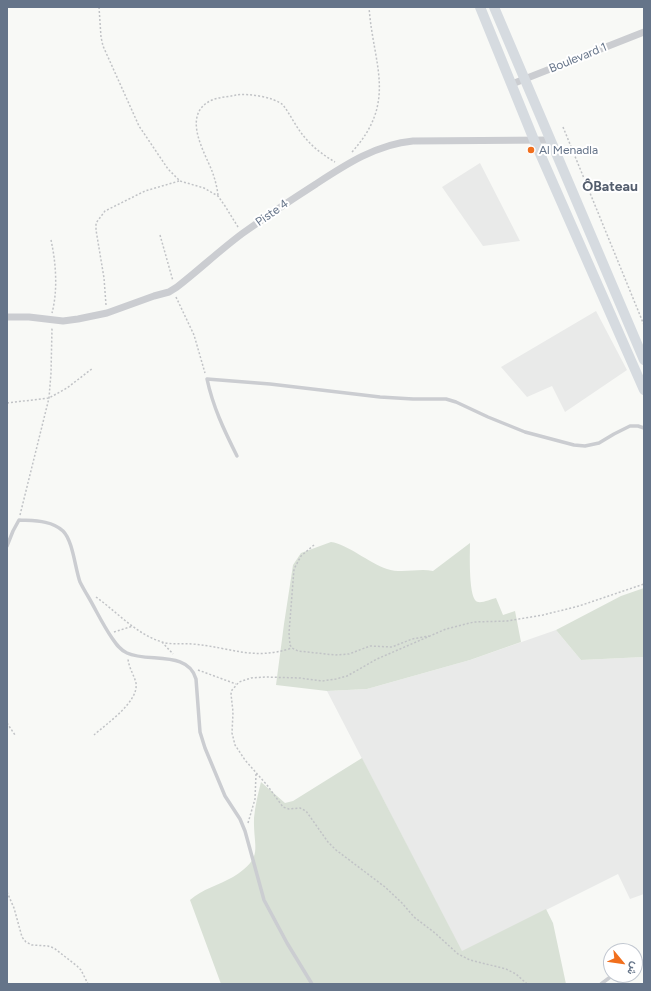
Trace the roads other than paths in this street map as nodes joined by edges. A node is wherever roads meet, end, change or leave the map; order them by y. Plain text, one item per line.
1 (480, 7) edge
2 (494, 7) edge
3 (644, 32) edge
4 (524, 79) junction
5 (512, 84) junction
6 (534, 140) junction
7 (550, 140) junction
8 (7, 317) edge
9 (644, 360) edge
10 (644, 390) edge
11 (644, 428) edge
12 (237, 456) dead end
13 (7, 546) edge
14 (312, 984) edge

1 - 5 main road
2 - 4 main road
3 - 4 street, Boulevard 1
4 - 5 street, Boulevard 1
4 - 7 main road
5 - 6 main road
6 - 7 street, Piste 4
6 - 8 street, Piste 4
6 - 10 main road
7 - 9 main road
11 - 12 lane
13 - 14 lane

